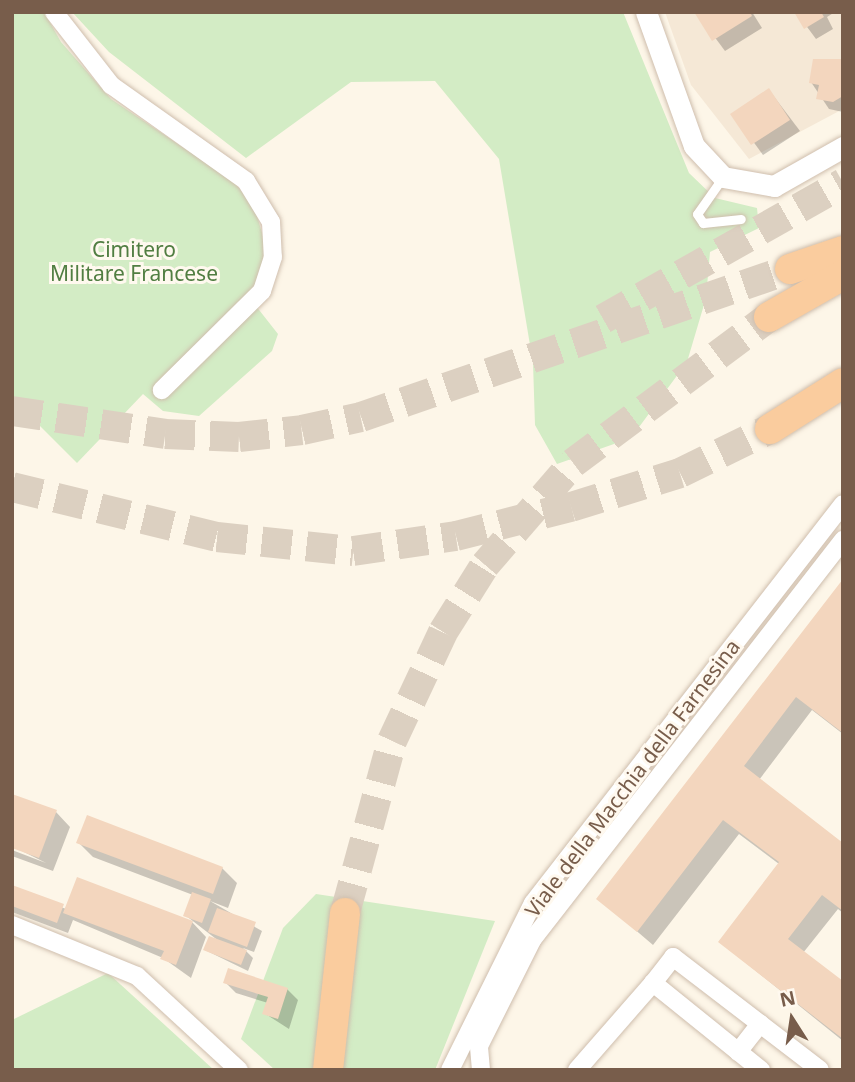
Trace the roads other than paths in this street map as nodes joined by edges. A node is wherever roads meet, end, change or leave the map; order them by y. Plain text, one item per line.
1 (54, 12) edge
2 (646, 12) edge
3 (843, 147) edge
4 (723, 177) junction
5 (741, 219) dead end
6 (843, 251) edge
7 (790, 270) tunnel mouth
8 (843, 275) edge
9 (769, 317) tunnel mouth
10 (843, 383) edge
11 (162, 390) dead end
12 (843, 390) edge
13 (816, 402) junction
14 (770, 429) tunnel mouth
15 (843, 504) edge
16 (843, 540) edge
17 (606, 845) junction
18 (541, 891) junction
19 (345, 913) tunnel mouth
20 (12, 925) edge
21 (653, 983) junction
22 (760, 1024) junction
23 (738, 1052) junction
24 (239, 1070) edge
25 (328, 1070) edge
26 (450, 1070) edge
27 (481, 1070) edge
28 (577, 1070) edge
29 (761, 1070) edge
30 (820, 1070) edge

1 - 11 street
2 - 4 street
3 - 4 street
4 - 5 lane
6 - 7 highway
8 - 9 highway
10 - 13 highway
12 - 13 highway
13 - 14 highway
15 - 18 street, Viale della Macchia della Farnesina
16 - 17 street, Viale della Macchia della Farnesina
17 - 18 street
17 - 27 street, Viale della Macchia della Farnesina
18 - 26 street, Viale della Macchia della Farnesina
19 - 25 highway
20 - 24 street
21 - 22 street
21 - 23 street
21 - 28 street
22 - 23 street
22 - 30 street
23 - 29 street

